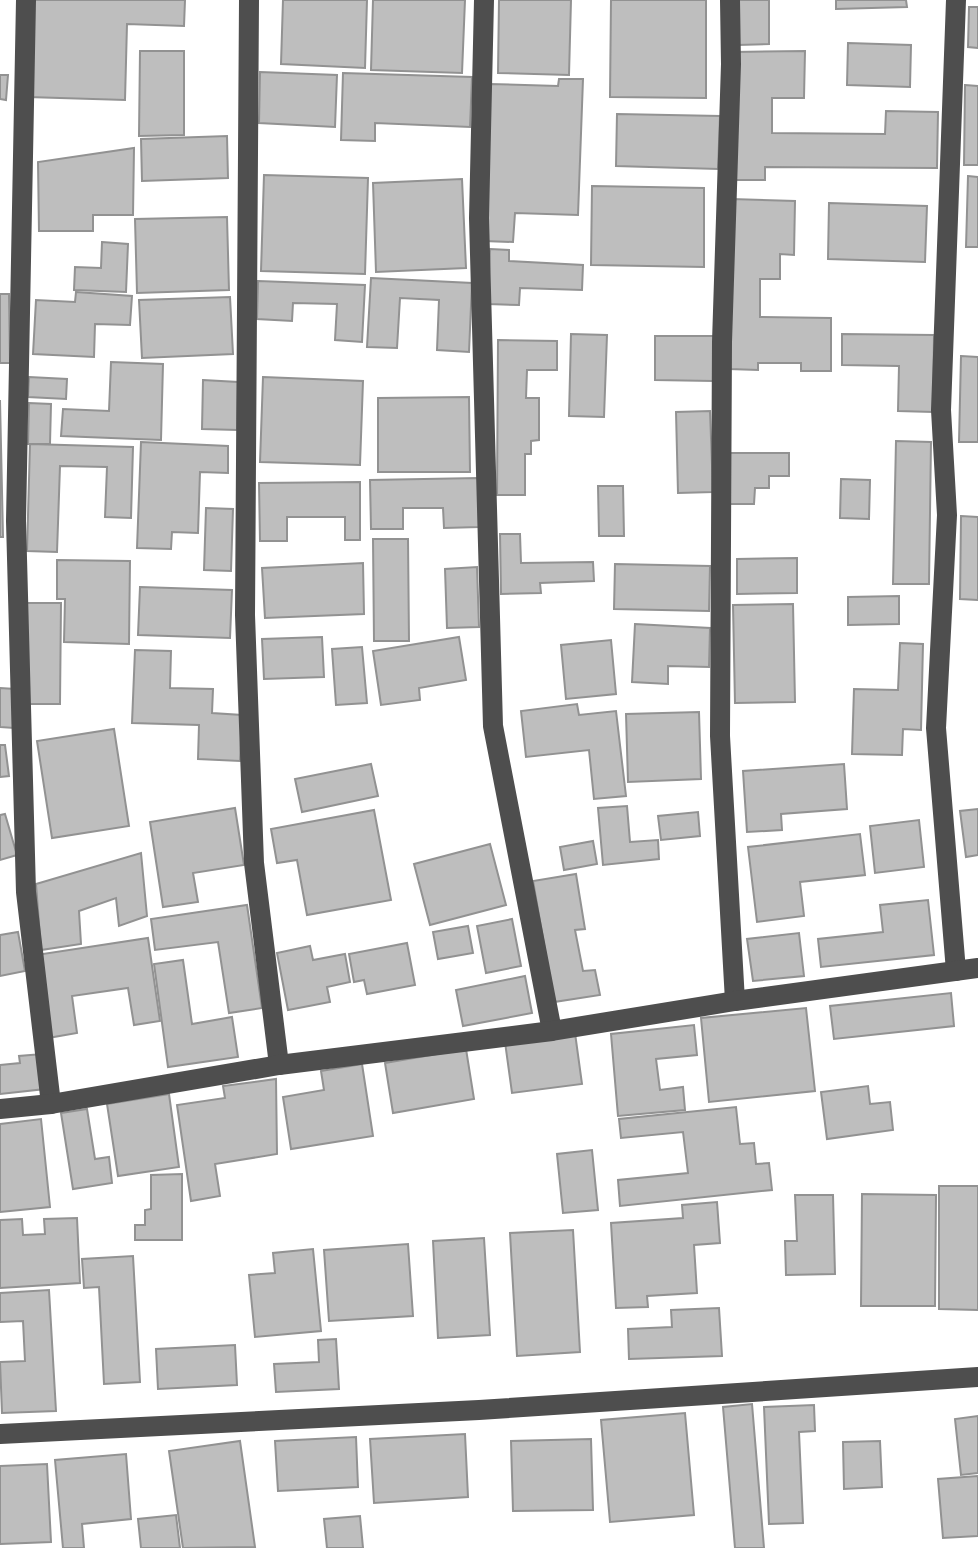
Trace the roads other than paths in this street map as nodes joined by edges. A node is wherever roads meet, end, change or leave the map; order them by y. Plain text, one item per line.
1 (26, 0) edge
2 (249, 0) edge
3 (484, 0) edge
4 (730, 0) edge
5 (956, 0) edge
6 (978, 968) edge
7 (956, 971) junction
8 (735, 1001) junction
9 (552, 1031) junction
10 (279, 1065) junction
11 (51, 1104) junction
12 (0, 1109) edge
13 (978, 1377) edge
14 (0, 1434) edge

1 - 11 street
2 - 10 street
3 - 9 street
4 - 8 street
5 - 7 street
6 - 7 street
7 - 8 street
8 - 9 street
9 - 10 street
10 - 11 street
11 - 12 street
13 - 14 street

